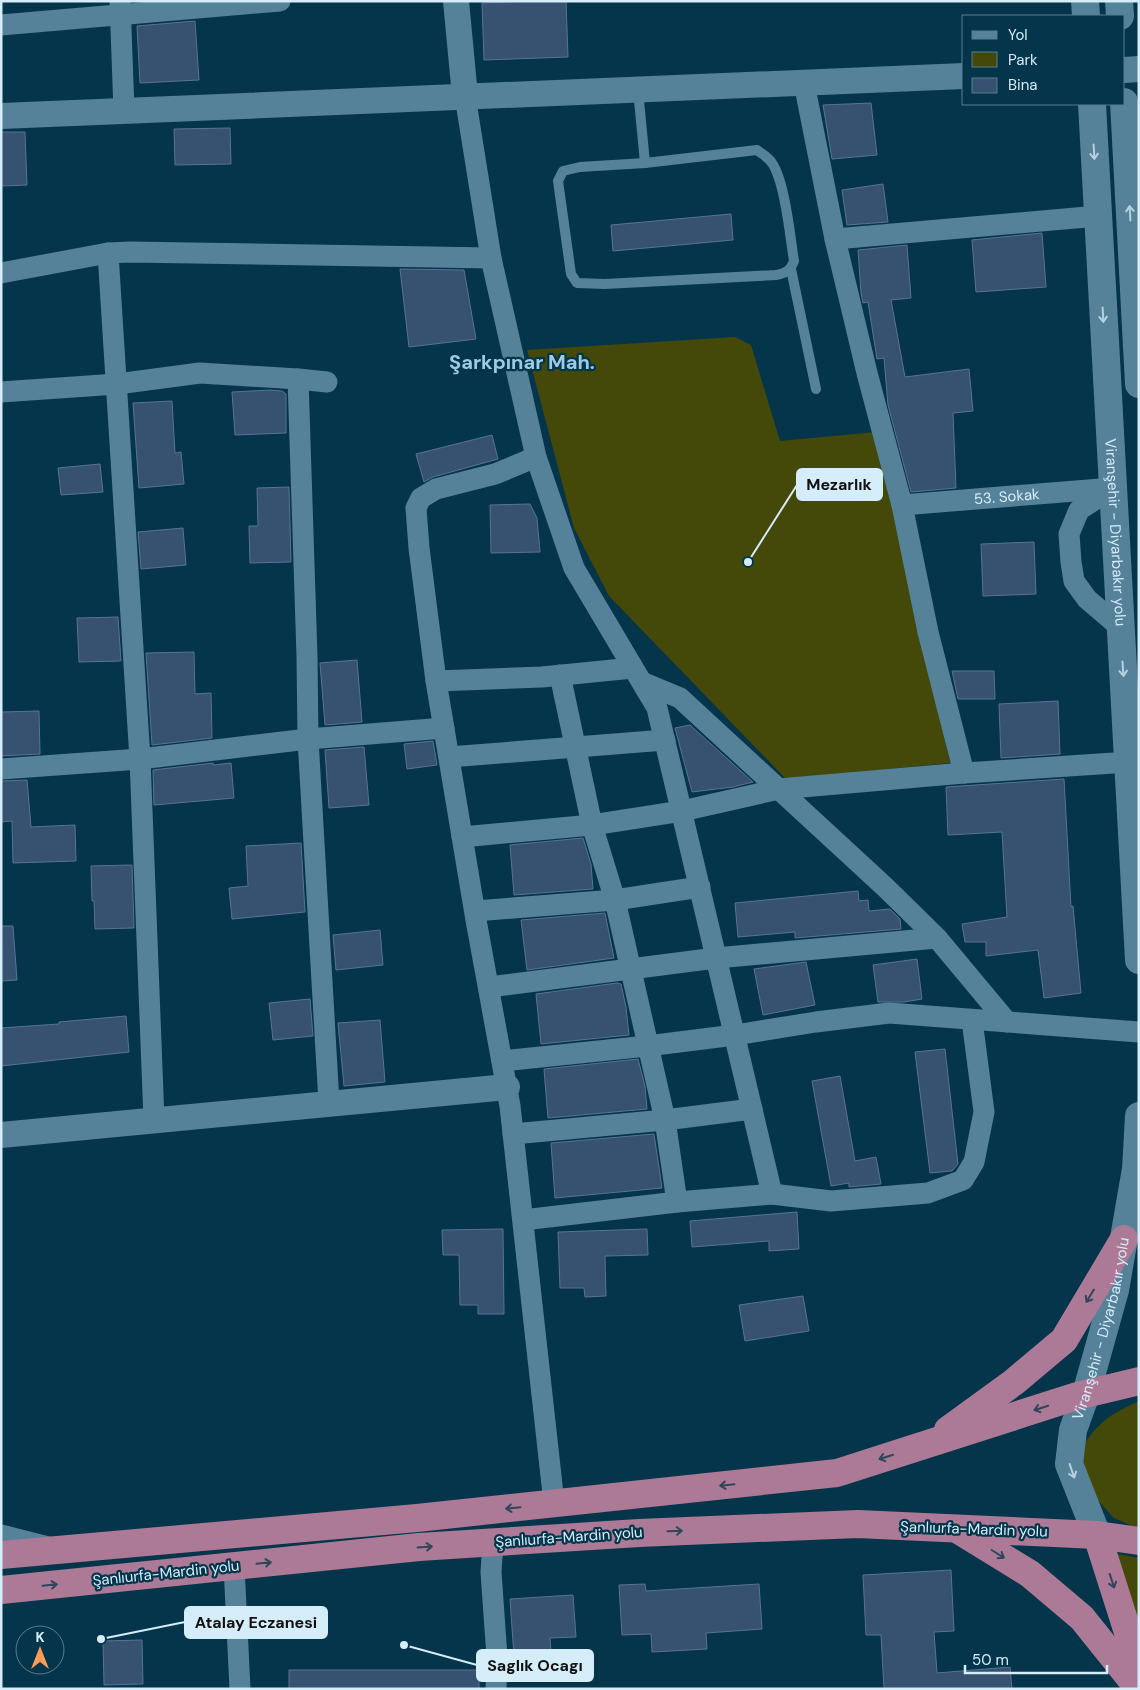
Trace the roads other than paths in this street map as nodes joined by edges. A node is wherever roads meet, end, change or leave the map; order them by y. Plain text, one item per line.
1 (280, 1) edge
2 (456, 1) edge
3 (1085, 1) edge
4 (1119, 1) edge
5 (255, 2) edge
6 (120, 8) edge
7 (1086, 15) edge
8 (1120, 15) edge
9 (1, 25) edge
10 (1139, 69) edge
11 (1125, 70) edge
12 (962, 76) edge
13 (804, 83) junction
14 (638, 89) junction
15 (465, 96) junction
16 (1092, 105) edge
17 (1124, 105) edge
18 (124, 111) junction
19 (1, 116) edge
20 (645, 163) junction
21 (1098, 216) junction
22 (835, 239) junction
23 (108, 253) junction
24 (491, 258) junction
25 (791, 269) junction
26 (1, 273) edge
27 (298, 379) junction
28 (327, 382) dead end
29 (116, 384) junction
30 (1139, 384) edge
31 (816, 389) dead end
32 (1, 392) edge
33 (536, 458) junction
34 (1113, 488) junction
35 (902, 505) junction
36 (1120, 628) junction
37 (560, 675) junction
38 (638, 675) junction
39 (436, 681) junction
40 (444, 728) junction
41 (308, 738) junction
42 (665, 740) junction
43 (576, 747) junction
44 (449, 758) junction
45 (140, 759) junction
46 (1129, 762) junction
47 (1, 769) edge
48 (964, 773) junction
49 (780, 789) junction
50 (682, 811) junction
51 (592, 825) junction
52 (462, 837) junction
53 (700, 887) junction
54 (614, 900) junction
55 (475, 911) junction
56 (937, 938) junction
57 (716, 958) junction
58 (1139, 960) edge
59 (630, 970) junction
60 (489, 988) junction
61 (972, 1020) junction
62 (1007, 1022) junction
63 (1139, 1032) edge
64 (735, 1035) junction
65 (647, 1046) junction
66 (502, 1061) junction
67 (506, 1086) junction
68 (329, 1103) junction
69 (752, 1109) junction
70 (1139, 1116) edge
71 (154, 1120) junction
72 (665, 1120) junction
73 (513, 1134) junction
74 (1, 1135) edge
75 (772, 1194) junction
76 (677, 1202) junction
77 (523, 1220) junction
78 (1124, 1239) junction
79 (1139, 1381) edge
80 (1086, 1394) junction
81 (931, 1443) junction
82 (554, 1503) junction
83 (956, 1528) junction
84 (1, 1535) edge
85 (1097, 1535) junction
86 (493, 1542) junction
87 (1139, 1542) edge
88 (58, 1550) junction
89 (1, 1555) edge
90 (234, 1566) junction
91 (1, 1590) edge
92 (1139, 1667) edge
93 (240, 1689) edge
94 (496, 1689) edge
95 (1138, 1689) edge

1 - 5 street
2 - 15 street
3 - 7 main road
4 - 8 main road
5 - 6 street
6 - 9 street
6 - 18 street
10 - 11 street
12 - 13 street
13 - 14 street
13 - 22 street
14 - 15 street
14 - 20 lane
15 - 18 street
15 - 24 street
16 -> 21 main road, Viranşehir - Diyarbakır yolu
30 -> 17 main road
18 - 19 street
20 - 25 lane
20 - 25 lane
21 - 22 street
21 -> 34 main road, Viranşehir - Diyarbakır yolu
22 - 35 street
23 - 24 street
23 - 26 street
23 - 29 street
24 - 33 street
25 - 31 lane
27 - 28 street
27 - 29 street
27 - 41 street
29 - 32 street
29 - 45 street
33 - 38 street
33 - 39 street
34 - 35 street, 53. Sokak
34 - 36 main road, Viranşehir - Diyarbakır yolu
34 - 36 street
35 - 48 street
36 -> 46 main road, Viranşehir - Diyarbakır yolu
37 - 38 street
37 - 39 street
37 - 43 street
38 - 42 street
38 - 49 street
39 - 40 street
40 - 41 street
40 - 44 street
41 - 45 street
41 - 68 street
42 - 43 street
42 - 50 street
43 - 44 street
43 - 51 street
44 - 52 street
45 - 47 street
45 - 71 street
46 - 48 street
46 - 58 main road, Viranşehir - Diyarbakır yolu
48 - 49 street
49 - 50 street
49 - 56 street
50 - 51 street
50 - 53 street
51 - 52 street
51 - 54 street
52 - 55 street
53 - 54 street
53 - 57 street
54 - 55 street
54 - 59 street
55 - 60 street
56 - 57 street
56 - 62 street
57 - 59 street
57 - 64 street
59 - 60 street
59 - 65 street
60 - 66 street
61 - 62 street
61 - 64 street
61 - 75 street
62 - 63 street
64 - 65 street
64 - 69 street
65 - 66 street
65 - 72 street
66 - 67 street
67 - 68 street
67 - 73 street
68 - 71 street
69 - 72 street
69 - 75 street
70 - 78 main road, Viranşehir - Diyarbakır yolu
71 - 74 street
72 - 73 street
72 - 76 street
73 - 77 street
75 - 76 street
76 - 77 street
77 - 82 street
78 - 80 main road, Viranşehir - Diyarbakır yolu
78 -> 81 highway
79 - 80 highway
80 -> 81 highway
80 -> 85 main road, Viranşehir - Diyarbakır yolu
81 -> 82 highway
82 -> 88 highway
83 - 85 highway, Şanlıurfa-Mardin yolu
86 -> 83 highway, Şanlıurfa-Mardin yolu
83 -> 95 highway
84 - 88 street
85 - 87 highway, Şanlıurfa-Mardin yolu
85 -> 92 highway
90 -> 86 highway, Şanlıurfa-Mardin yolu
86 - 94 street
88 - 89 highway
91 -> 90 highway, Şanlıurfa-Mardin yolu
90 - 93 street

